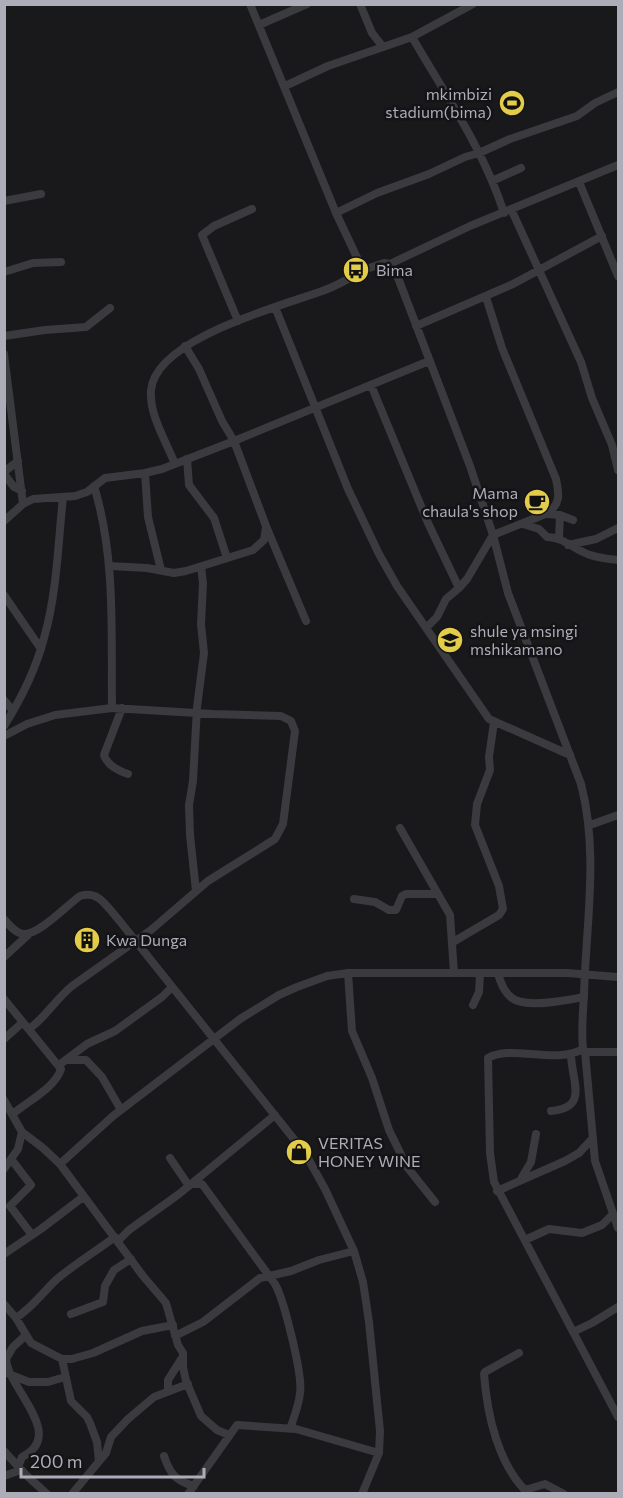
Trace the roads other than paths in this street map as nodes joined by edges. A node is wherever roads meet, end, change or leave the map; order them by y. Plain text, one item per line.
1 (250, 4) edge
2 (307, 4) edge
3 (360, 4) edge
4 (473, 4) edge
5 (258, 26) junction
6 (412, 37) junction
7 (383, 47) junction
8 (285, 86) junction
9 (618, 92) edge
10 (479, 153) junction
11 (618, 165) edge
12 (521, 168) dead end
13 (492, 182) junction
14 (579, 182) junction
15 (41, 194) dead end
16 (4, 201) edge
17 (252, 209) dead end
18 (507, 211) junction
19 (336, 213) junction
20 (602, 236) junction
21 (61, 262) dead end
22 (390, 264) junction
23 (366, 269) junction
24 (540, 270) junction
25 (4, 272) edge
26 (618, 276) edge
27 (486, 297) junction
28 (275, 307) junction
29 (110, 308) dead end
30 (238, 321) junction
31 (416, 326) junction
32 (4, 336) edge
33 (185, 346) junction
34 (4, 354) edge
35 (429, 361) junction
36 (371, 385) junction
37 (315, 407) junction
38 (234, 441) junction
39 (612, 445) junction
40 (618, 453) edge
41 (187, 459) junction
42 (18, 461) junction
43 (175, 464) junction
44 (618, 470) edge
45 (4, 473) edge
46 (145, 473) junction
47 (94, 486) junction
48 (22, 491) junction
49 (63, 497) junction
50 (23, 504) junction
51 (547, 514) junction
52 (560, 515) junction
53 (573, 520) dead end
54 (4, 521) edge
55 (522, 524) junction
56 (266, 526) junction
57 (618, 528) edge
58 (493, 535) junction
59 (559, 538) junction
60 (568, 545) junction
61 (497, 551) junction
62 (480, 555) junction
63 (227, 558) junction
64 (618, 560) edge
65 (110, 566) junction
66 (201, 567) junction
67 (161, 570) junction
68 (459, 588) junction
69 (4, 595) edge
70 (306, 621) dead end
71 (426, 628) junction
72 (41, 649) junction
73 (4, 700) edge
74 (112, 708) junction
75 (122, 708) junction
76 (13, 711) junction
77 (197, 713) junction
78 (494, 722) junction
79 (4, 726) edge
80 (4, 736) edge
81 (570, 755) junction
82 (128, 774) dead end
83 (618, 815) edge
84 (590, 825) junction
85 (400, 828) dead end
86 (196, 891) junction
87 (438, 894) junction
88 (354, 899) dead end
89 (4, 919) edge
90 (29, 934) junction
91 (135, 942) junction
92 (453, 942) junction
93 (4, 957) edge
94 (348, 973) junction
95 (454, 973) junction
96 (480, 974) junction
97 (498, 974) junction
98 (585, 974) junction
99 (618, 977) edge
100 (172, 987) junction
101 (584, 997) junction
102 (4, 999) edge
103 (473, 1005) dead end
104 (22, 1023) junction
105 (29, 1029) junction
106 (4, 1039) edge
107 (214, 1039) junction
108 (584, 1050) junction
109 (618, 1052) edge
110 (571, 1054) junction
111 (67, 1060) junction
112 (59, 1065) junction
113 (4, 1100) edge
114 (121, 1110) junction
115 (550, 1111) dead end
116 (13, 1114) junction
117 (275, 1114) junction
118 (22, 1132) junction
119 (536, 1134) dead end
120 (592, 1139) junction
121 (170, 1158) dead end
122 (11, 1159) junction
123 (60, 1164) junction
124 (4, 1169) edge
125 (202, 1174) junction
126 (520, 1181) junction
127 (202, 1184) junction
128 (190, 1185) junction
129 (497, 1191) junction
130 (83, 1197) junction
131 (435, 1202) dead end
132 (613, 1214) junction
133 (618, 1228) edge
134 (32, 1235) junction
135 (117, 1239) junction
136 (525, 1240) junction
137 (354, 1251) junction
138 (4, 1254) edge
139 (131, 1260) junction
140 (267, 1275) junction
141 (4, 1304) edge
142 (618, 1307) edge
143 (71, 1314) dead end
144 (16, 1318) junction
145 (173, 1325) junction
146 (573, 1332) junction
147 (26, 1335) junction
148 (175, 1336) junction
149 (519, 1353) dead end
150 (183, 1356) junction
151 (62, 1359) junction
152 (9, 1374) junction
153 (65, 1377) junction
154 (188, 1384) junction
155 (168, 1391) junction
156 (618, 1417) edge
157 (290, 1429) junction
158 (229, 1435) junction
159 (4, 1451) edge
160 (380, 1453) junction
161 (164, 1456) dead end
162 (99, 1461) junction
163 (20, 1469) junction
164 (4, 1476) edge
165 (194, 1486) junction
166 (527, 1492) edge
167 (47, 1494) edge
168 (72, 1494) edge
169 (188, 1494) edge
170 (362, 1494) edge
171 (564, 1494) edge

1 - 5 street
2 - 5 street
3 - 7 street
4 - 6 street
5 - 8 street
6 - 7 street
6 - 10 street
7 - 8 street
8 - 19 street
9 - 10 street
10 - 13 street
10 - 19 street
11 - 14 street
12 - 13 street
13 - 18 street
14 - 18 street
14 - 20 street
15 - 16 street
17 - 30 street
18 - 22 street
18 - 24 street
19 - 23 street
20 - 24 street
20 - 26 street
21 - 25 street
22 - 23 street
22 - 31 street
23 - 28 street
24 - 27 street
24 - 39 street
27 - 31 street
27 - 51 street
28 - 30 street
28 - 37 street
29 - 32 street
30 - 33 street
31 - 35 street
33 - 38 street
33 - 43 street
34 - 42 street
35 - 36 street
35 - 58 street
36 - 37 street
36 - 68 street
37 - 38 street
37 - 71 street
38 - 41 street
38 - 56 street
39 - 40 street
39 - 44 street
41 - 43 street
41 - 63 street
42 - 45 street
42 - 48 street
43 - 46 street
45 - 48 street
46 - 47 street
46 - 67 street
47 - 49 street
47 - 65 street
48 - 50 street
49 - 50 street
49 - 72 street
50 - 54 street
51 - 52 street
51 - 55 street
52 - 53 street
52 - 59 street
55 - 58 street
55 - 59 street
56 - 63 street
56 - 70 street
57 - 60 street
58 - 61 street
58 - 62 street
59 - 60 street
60 - 64 street
61 - 62 street
61 - 81 street
62 - 68 street
63 - 66 street
65 - 67 street
65 - 74 street
66 - 67 street
66 - 77 street
68 - 71 street
69 - 72 street
71 - 78 street
72 - 76 street
73 - 76 street
74 - 75 street
74 - 80 street
75 - 77 street
75 - 82 street
76 - 79 street
77 - 86 street
77 - 86 street
78 - 81 street
78 - 92 street
81 - 84 street
83 - 84 street
84 - 98 street
85 - 87 street
86 - 91 street
87 - 88 street
87 - 92 street
89 - 90 street
90 - 91 street
90 - 93 street
91 - 100 street
91 - 105 street
92 - 95 street
94 - 95 street
94 - 107 street
94 - 131 street
95 - 96 street
96 - 97 street
96 - 103 street
97 - 98 street
97 - 101 street
98 - 99 street
98 - 101 street
100 - 107 street
100 - 111 street
101 - 108 street
102 - 104 street
104 - 105 street
104 - 106 street
105 - 112 street
107 - 114 street
107 - 117 street
108 - 109 street
108 - 110 street
108 - 120 street
110 - 115 street
110 - 129 street
111 - 112 street
111 - 114 street
112 - 116 street
113 - 116 street
114 - 123 street
116 - 118 street
117 - 125 street
117 - 137 street
118 - 122 street
118 - 123 street
119 - 126 street
120 - 126 street
120 - 132 street
121 - 128 street
122 - 124 street
122 - 134 street
123 - 130 street
125 - 127 street
125 - 128 street
126 - 129 street
127 - 128 street
127 - 140 street
128 - 135 street
129 - 136 street
130 - 134 street
130 - 135 street
132 - 133 street
132 - 136 street
134 - 138 street
135 - 139 street
135 - 144 street
136 - 146 street
137 - 140 street
137 - 160 street
139 - 143 street
139 - 145 street
140 - 148 street
140 - 157 street
141 - 144 street
142 - 146 street
144 - 147 street
145 - 148 street
145 - 151 street
146 - 156 street
147 - 151 street
147 - 152 street
148 - 150 street
149 - 166 street
150 - 154 street
150 - 155 street
151 - 153 street
152 - 153 street
152 - 163 street
153 - 162 street
154 - 155 street
154 - 158 street
155 - 162 street
157 - 158 street
157 - 160 street
158 - 165 street
159 - 163 street
160 - 170 street
161 - 165 street
162 - 168 street
163 - 164 street
163 - 167 street
165 - 169 street
166 - 171 street

